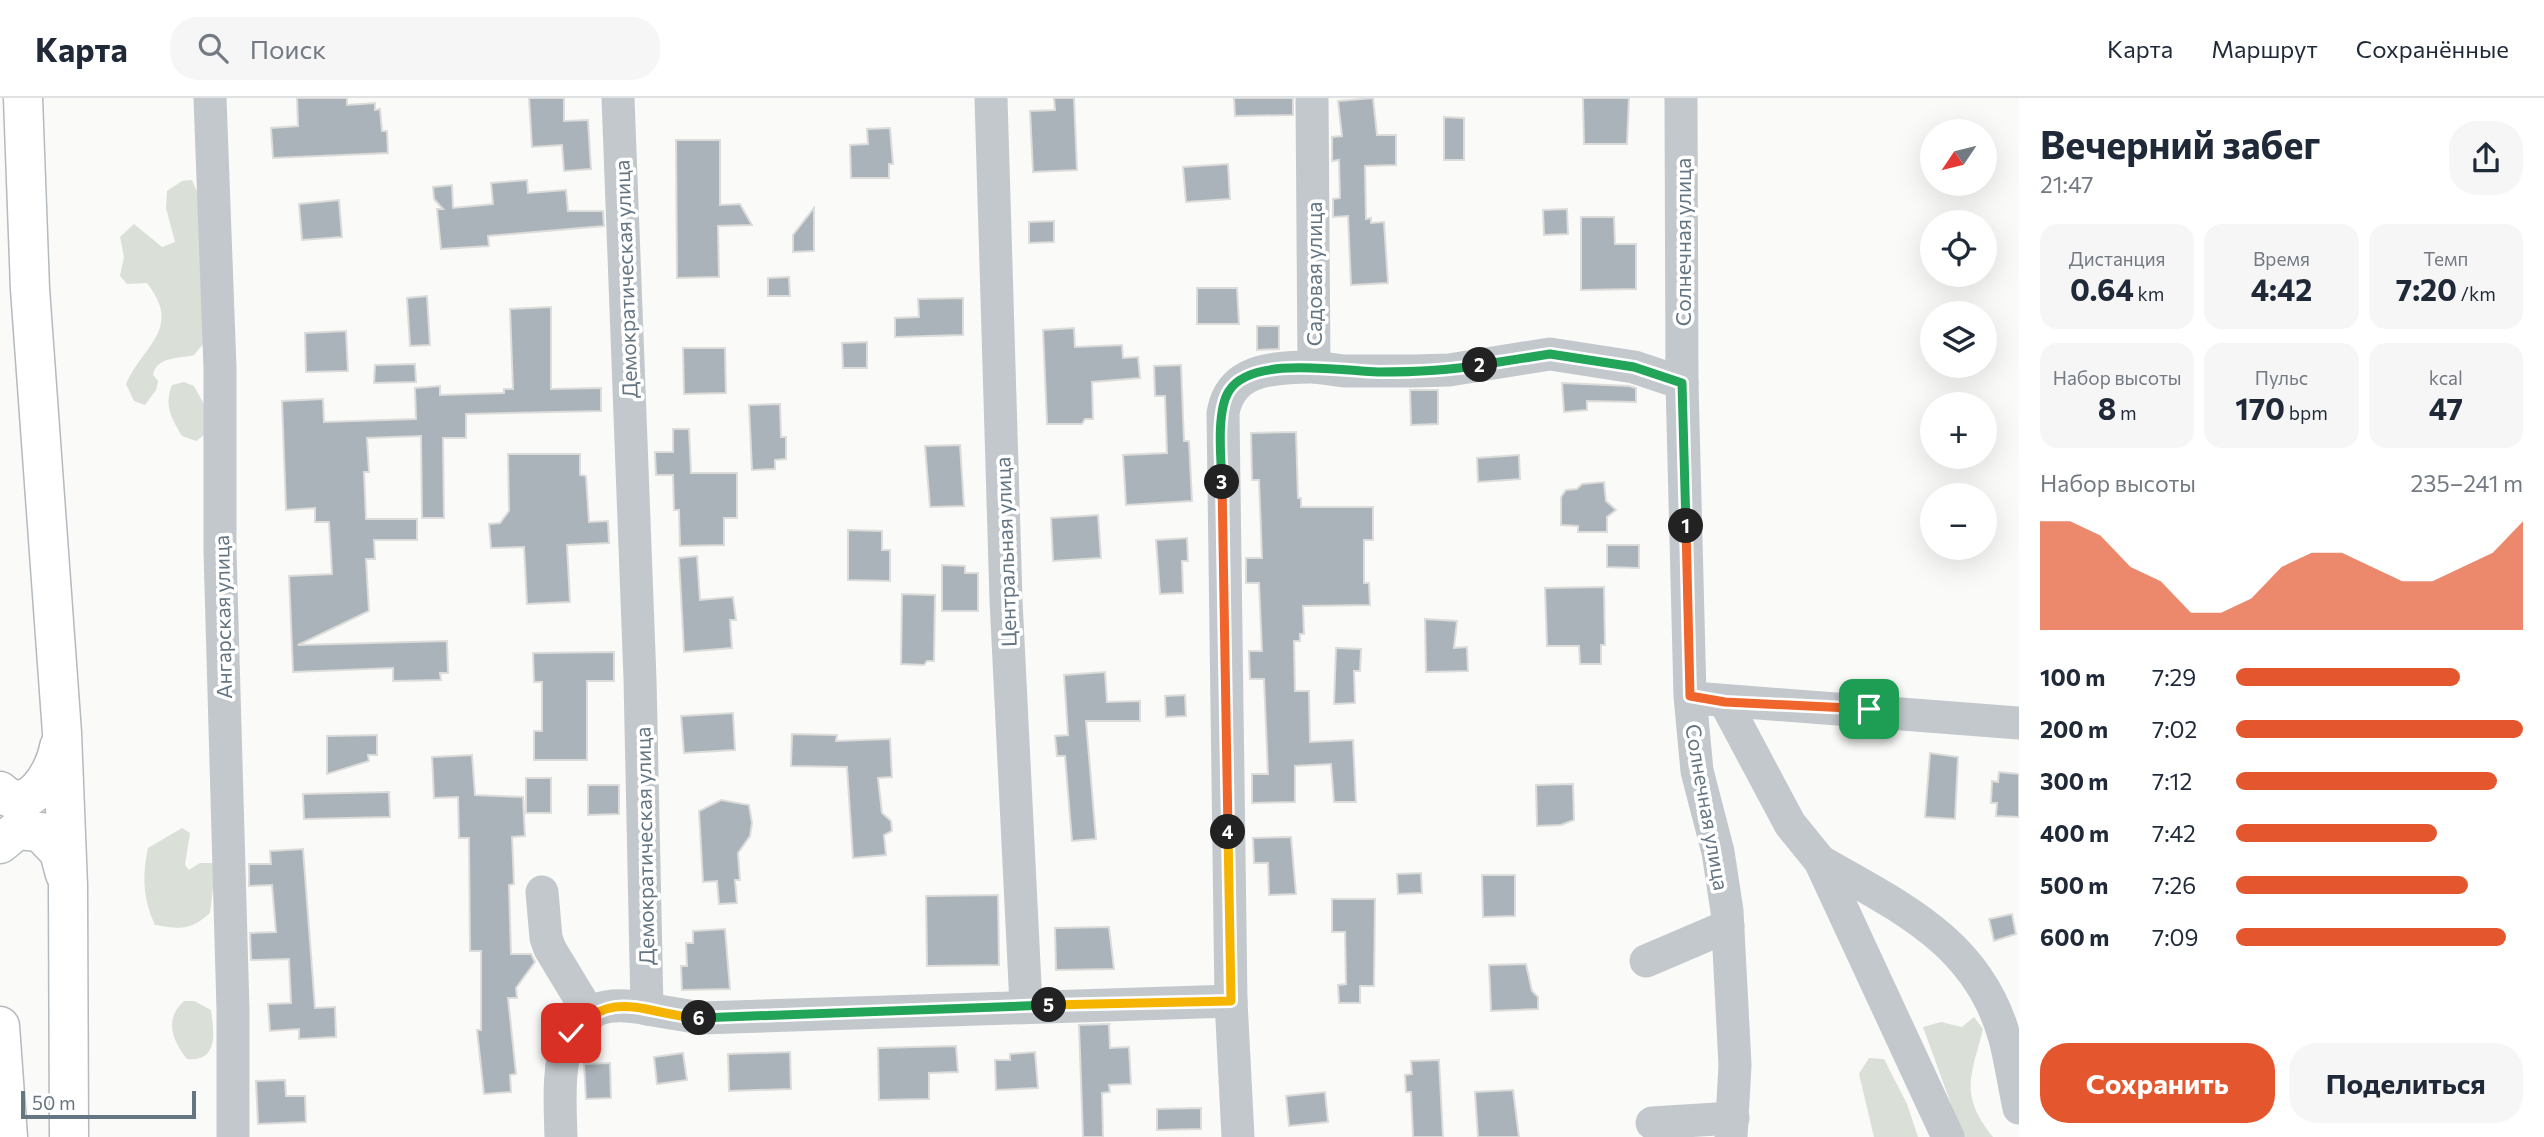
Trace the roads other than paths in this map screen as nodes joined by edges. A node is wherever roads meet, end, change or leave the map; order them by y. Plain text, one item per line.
1 (23, 98) edge
2 (210, 98) edge
3 (618, 98) edge
4 (991, 98) edge
5 (1312, 98) edge
6 (1681, 98) edge
7 (1314, 367) junction
8 (1682, 383) junction
9 (1690, 696) junction
10 (1725, 702) junction
11 (2019, 723) edge
12 (62, 733) junction
13 (0, 791) edge
14 (0, 844) edge
15 (1820, 861) junction
16 (68, 886) junction
17 (542, 892) dead end
18 (1728, 926) junction
19 (1646, 961) dead end
20 (1231, 1001) junction
21 (1026, 1006) junction
22 (647, 1009) junction
23 (590, 1015) junction
24 (0, 1026) edge
25 (2012, 1037) edge
26 (2019, 1108) edge
27 (1652, 1123) dead end
28 (1732, 1128) edge
29 (8, 1137) edge
30 (69, 1137) edge
31 (233, 1137) edge
32 (561, 1137) edge
33 (1238, 1137) edge
34 (1948, 1137) edge

1 - 12 main road
2 - 31 street, Ангарская улица
3 - 22 street, Демократическая улица
4 - 21 street, Центральная улица
5 - 7 street, Садовая улица
6 - 8 street, Солнечная улица
7 - 8 street
7 - 20 street, Садовая улица
8 - 9 street, Солнечная улица
9 - 10 street
9 - 18 street, Солнечная улица
10 - 11 street
10 - 15 street
12 - 13 main road
12 - 16 main road
14 - 16 main road
15 - 25 street
15 - 34 street
16 - 30 main road
17 - 23 street
18 - 19 street
18 - 28 street, Солнечная улица
20 - 21 street
20 - 33 street, Садовая улица
21 - 22 street
22 - 23 street
23 - 32 street
24 - 29 main road
25 - 26 street
27 - 28 street

